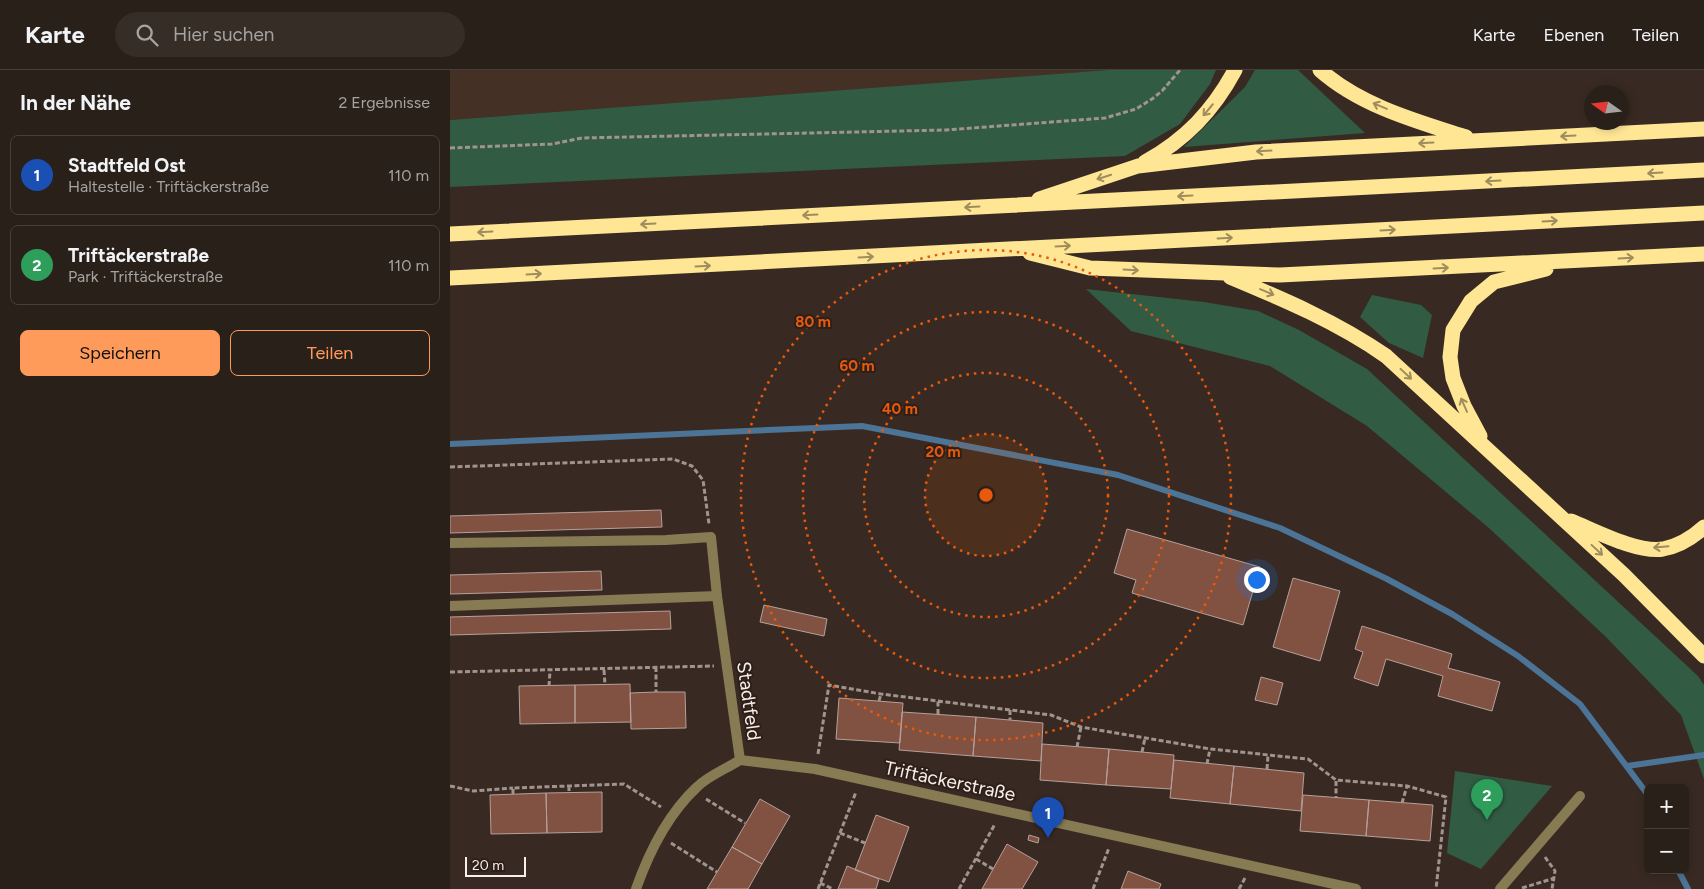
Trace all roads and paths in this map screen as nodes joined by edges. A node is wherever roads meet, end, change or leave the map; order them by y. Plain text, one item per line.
1 (1180, 70) edge
2 (1235, 70) edge
3 (1320, 70) edge
4 (1704, 129) edge
5 (1475, 140) junction
6 (450, 148) edge
7 (1138, 166) junction
8 (1704, 170) edge
9 (1021, 204) junction
10 (1704, 213) edge
11 (450, 234) edge
12 (1014, 249) junction
13 (1704, 254) edge
14 (1577, 261) junction
15 (1222, 273) junction
16 (450, 278) edge
17 (1487, 448) junction
18 (450, 467) edge
19 (1561, 517) junction
20 (1704, 527) edge
21 (711, 537) junction
22 (450, 543) edge
23 (717, 596) junction
24 (450, 606) edge
25 (1704, 656) edge
26 (727, 666) junction
27 (656, 667) junction
28 (604, 670) junction
29 (550, 671) junction
30 (450, 672) edge
31 (604, 685) dead end
32 (549, 686) dead end
33 (656, 692) dead end
34 (881, 694) junction
35 (879, 701) dead end
36 (938, 701) junction
37 (1010, 710) junction
38 (938, 714) dead end
39 (1010, 720) dead end
40 (1081, 727) junction
41 (1145, 738) junction
42 (1077, 747) dead end
43 (1210, 749) junction
44 (1142, 752) dead end
45 (1268, 755) junction
46 (740, 760) junction
47 (1207, 764) dead end
48 (816, 769) junction
49 (1267, 769) dead end
50 (861, 779) junction
51 (1336, 780) junction
52 (698, 785) junction
53 (450, 786) edge
54 (569, 786) junction
55 (1406, 786) junction
56 (513, 788) junction
57 (570, 793) dead end
58 (513, 794) dead end
59 (1580, 796) dead end
60 (1336, 798) dead end
61 (1402, 803) dead end
62 (1003, 810) junction
63 (672, 813) junction
64 (745, 823) dead end
65 (840, 833) junction
66 (1114, 834) junction
67 (659, 836) junction
68 (865, 843) dead end
69 (1536, 847) junction
70 (976, 859) junction
71 (993, 869) dead end
72 (717, 872) dead end
73 (1555, 878) junction
74 (820, 883) junction
75 (636, 889) edge
76 (818, 889) edge
77 (833, 889) edge
78 (959, 889) edge
79 (1093, 889) edge
80 (1356, 889) edge
81 (1436, 889) edge
82 (1500, 889) edge
83 (1518, 889) edge
84 (1552, 889) edge

1 - 6 path
2 -> 7 highway
5 -> 3 highway
4 -> 5 highway
5 -> 7 highway
7 -> 9 highway
8 -> 9 highway
9 -> 11 highway
12 -> 10 highway
12 -> 15 highway
16 -> 12 highway
14 -> 13 highway
15 -> 14 highway
17 -> 14 highway
15 -> 17 highway
17 - 19 highway
18 - 21 path
20 -> 19 highway
19 -> 25 highway
21 - 22 street
21 - 23 street, Stadtfeld
23 - 24 street
23 - 26 street, Stadtfeld
26 - 27 path
26 - 46 street, Stadtfeld
27 - 28 path
27 - 33 path
28 - 29 path
28 - 31 path
29 - 30 path
29 - 32 path
34 - 35 path
34 - 36 path
34 - 48 path
36 - 37 path
36 - 38 path
37 - 39 path
37 - 40 path
40 - 41 path
40 - 42 path
41 - 43 path
41 - 44 path
43 - 45 path
43 - 47 path
45 - 49 path
45 - 51 path
46 - 48 street, Triftäckerstraße
46 - 52 street, Stadtfeld
48 - 50 street, Triftäckerstraße
50 - 62 street, Triftäckerstraße
50 - 65 path
51 - 55 path
51 - 60 path
52 - 63 street, Stadtfeld
52 - 64 path
53 - 56 path
54 - 56 path
54 - 57 path
54 - 63 path
55 - 61 path
55 - 81 path
56 - 58 path
59 - 69 street
62 - 66 street, Triftäckerstraße
62 - 70 path
63 - 67 street, Stadtfeld
65 - 68 path
65 - 74 path
66 - 79 path
66 - 80 street, Triftäckerstraße
67 - 72 path
67 - 75 street, Stadtfeld
69 - 73 path
69 - 82 street
70 - 71 path
70 - 78 path
73 - 83 path
73 - 84 path
74 - 76 path
74 - 77 path

